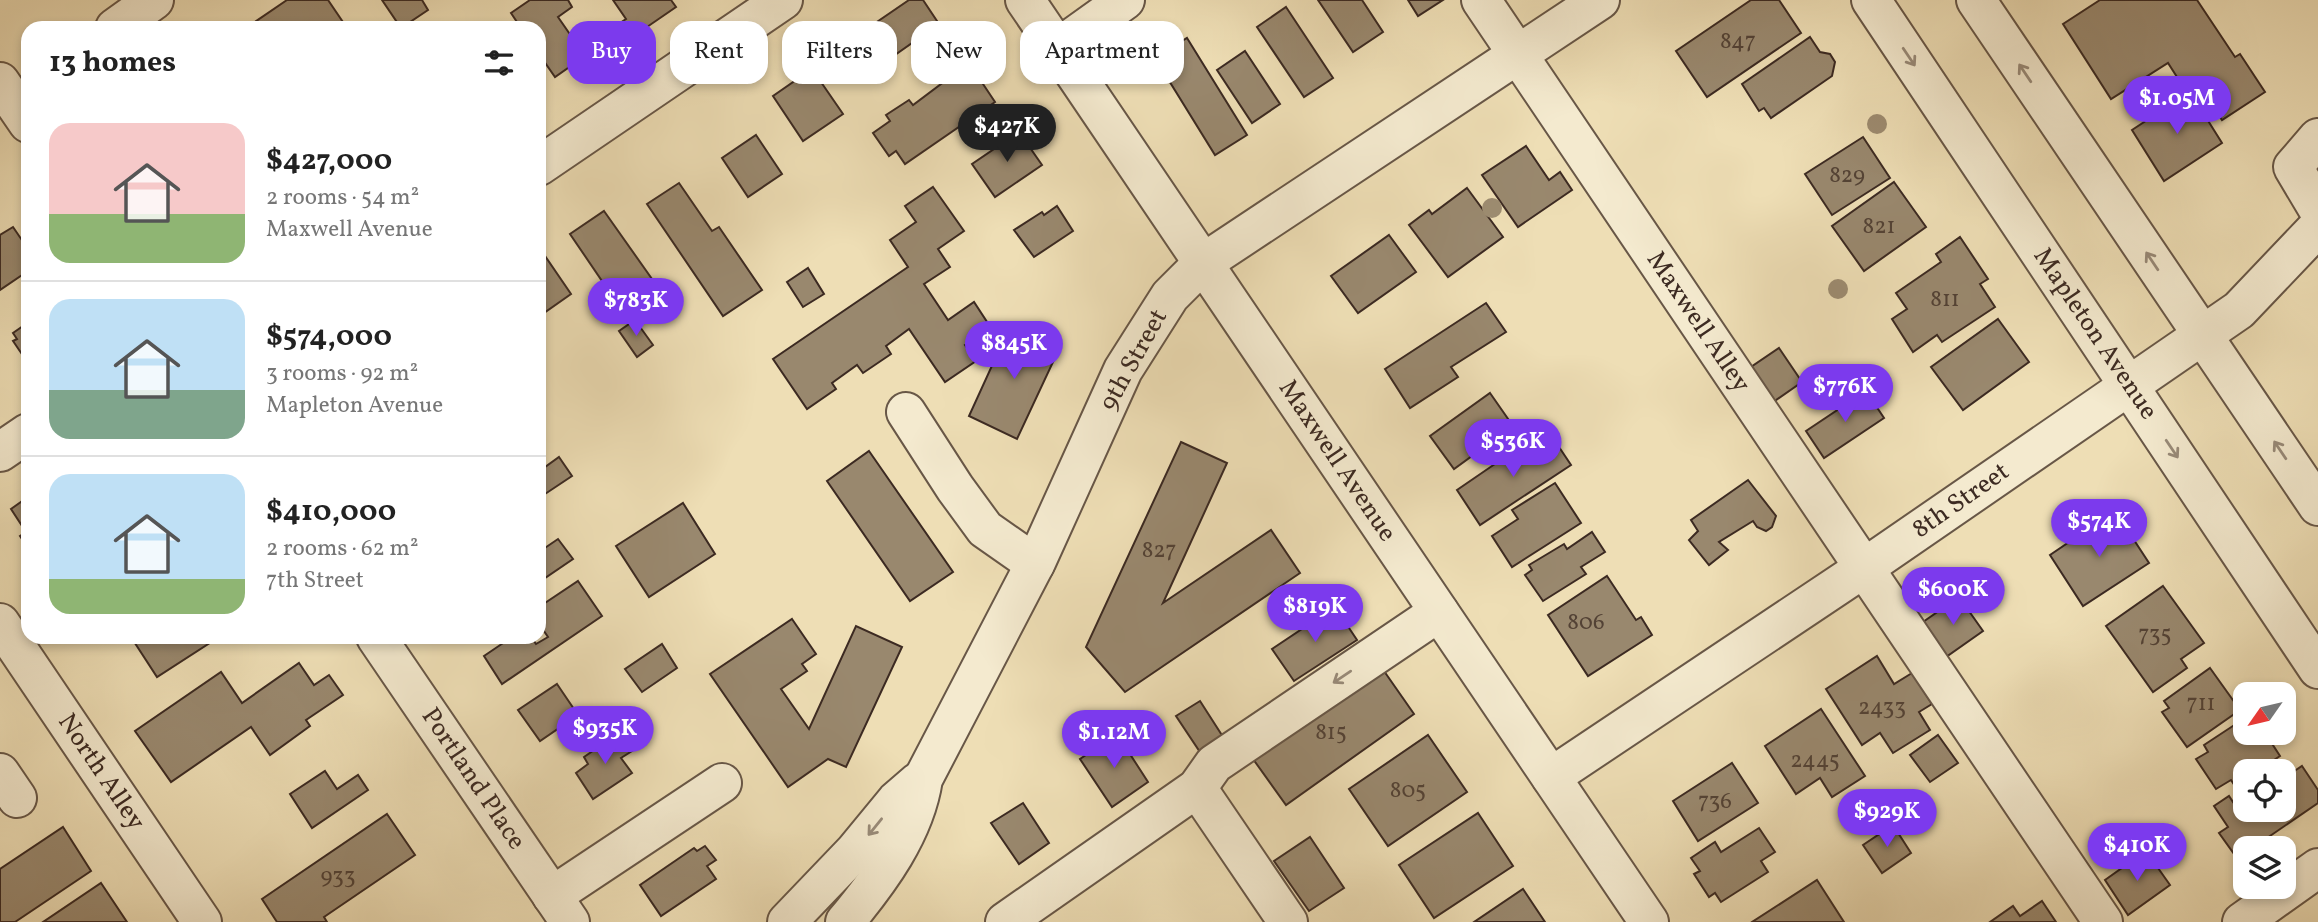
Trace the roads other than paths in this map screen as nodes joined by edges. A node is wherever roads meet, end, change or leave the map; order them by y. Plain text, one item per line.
1 (155, 0) edge
2 (783, 0) edge
3 (1025, 0) edge
4 (1125, 0) edge
5 (1481, 0) edge
6 (1600, 0) edge
7 (1871, 0) edge
8 (1976, 0) edge
9 (125, 21) edge
10 (1039, 21) edge
11 (1096, 21) edge
12 (1517, 53) junction
13 (1082, 84) edge
14 (2318, 138) edge
15 (546, 161) edge
16 (2318, 209) edge
17 (2318, 228) edge
18 (1203, 263) junction
19 (2202, 335) junction
20 (2129, 384) junction
21 (906, 412) dead end
22 (21, 438) edge
23 (0, 453) edge
24 (2318, 506) edge
25 (1035, 564) junction
26 (1864, 568) junction
27 (1439, 612) junction
28 (0, 623) edge
29 (381, 644) edge
30 (2318, 669) edge
31 (1551, 777) junction
32 (923, 779) junction
33 (722, 783) dead end
34 (1197, 788) junction
35 (2318, 868) edge
36 (561, 909) edge
37 (202, 922) edge
38 (787, 922) edge
39 (845, 922) edge
40 (1005, 922) edge
41 (1288, 922) edge
42 (1649, 922) edge
43 (2103, 922) edge
44 (2242, 922) edge

1 - 9 street
2 - 15 street
3 - 10 street, Maxwell Avenue
4 - 11 street
5 - 12 street, Maxwell Alley
6 - 12 street, 9th Street
7 -> 20 street, Mapleton Avenue
19 -> 8 street
12 - 18 street, 9th Street
12 - 26 street, Maxwell Alley
13 - 18 street, Maxwell Avenue
14 - 16 street
17 - 19 street, 8th Street
18 - 25 street, 9th Street
18 - 27 street, Maxwell Avenue
19 - 20 street, 8th Street
24 -> 19 street
20 - 26 street, 8th Street
20 -> 30 street, Mapleton Avenue
21 - 25 street
22 - 23 street
25 - 32 street, 9th Street
26 - 31 street, 8th Street
26 - 43 street, Maxwell Alley
27 - 31 street, Maxwell Avenue
27 -> 34 street
28 - 37 street, North Alley
29 - 36 street, Portland Place
31 - 42 street, Maxwell Avenue
32 -> 38 street, 9th Street
32 - 39 street, 9th Street
33 - 36 street
34 - 40 street
34 - 41 street
35 - 44 street

